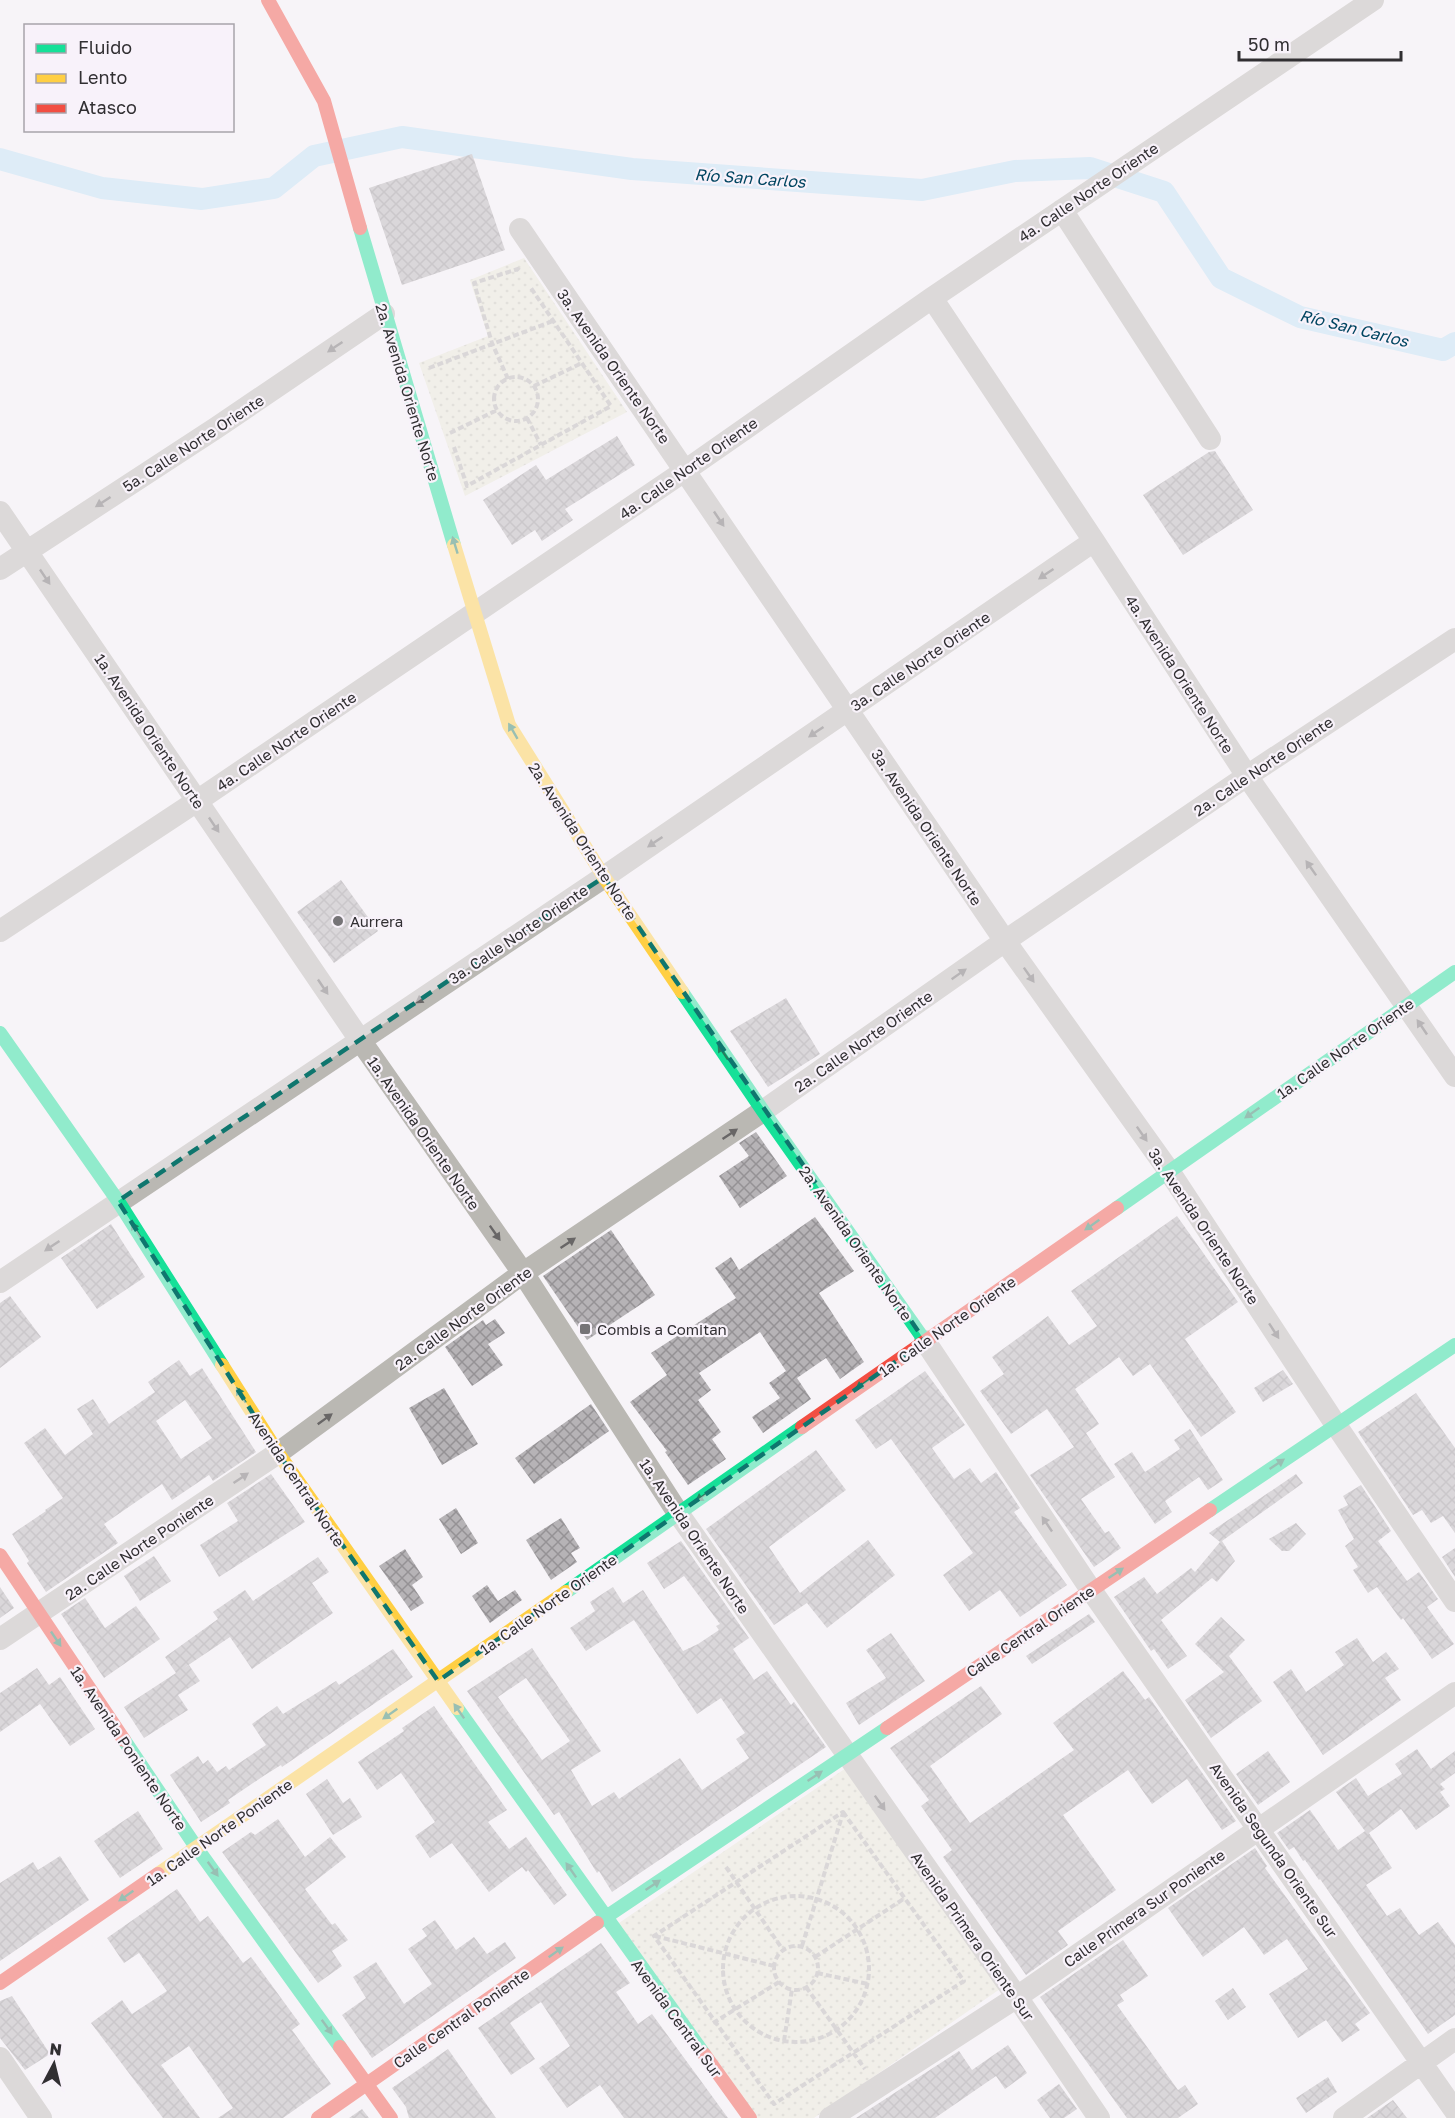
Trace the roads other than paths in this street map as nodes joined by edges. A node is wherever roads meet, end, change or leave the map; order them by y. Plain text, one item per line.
1 (268, 0) edge
2 (1373, 0) edge
3 (1062, 210) junction
4 (520, 229) dead end
5 (932, 298) junction
6 (384, 314) junction
7 (1210, 439) dead end
8 (686, 470) junction
9 (0, 512) edge
10 (1094, 541) junction
11 (28, 551) junction
12 (0, 568) edge
13 (476, 612) junction
14 (1455, 639) edge
15 (848, 710) junction
16 (1247, 776) junction
17 (197, 801) junction
18 (604, 877) junction
19 (0, 931) edge
20 (1005, 941) junction
21 (1455, 972) edge
22 (1407, 1005) junction
23 (0, 1033) edge
24 (360, 1040) junction
25 (1455, 1076) edge
26 (764, 1111) junction
27 (1169, 1171) junction
28 (118, 1202) junction
29 (523, 1274) junction
30 (0, 1282) edge
31 (925, 1341) junction
32 (1455, 1345) edge
33 (1336, 1425) junction
34 (278, 1453) junction
35 (678, 1513) junction
36 (0, 1555) edge
37 (1091, 1590) junction
38 (1455, 1601) edge
39 (39, 1614) junction
40 (0, 1639) edge
41 (438, 1681) junction
42 (1455, 1693) edge
43 (846, 1755) junction
44 (1258, 1828) junction
45 (196, 1847) junction
46 (604, 1918) junction
47 (0, 1983) edge
48 (1017, 1996) junction
49 (1455, 2039) edge
50 (0, 2058) edge
51 (1421, 2062) junction
52 (368, 2084) junction
53 (1455, 2111) edge
54 (41, 2118) edge
55 (318, 2118) edge
56 (391, 2118) edge
57 (750, 2118) edge
58 (830, 2118) edge
59 (1099, 2118) edge
60 (1344, 2118) edge

1 - 6 street, 2a. Avenida Oriente Norte
2 - 3 street, 4a. Calle Norte Oriente
3 - 5 street, 4a. Calle Norte Oriente
3 - 7 street
4 - 8 street, 3a. Avenida Oriente Norte
5 - 8 street, 4a. Calle Norte Oriente
5 - 10 street, 4a. Avenida Oriente Norte
6 -> 11 street, 5a. Calle Norte Oriente
13 -> 6 street, 2a. Avenida Oriente Norte
8 - 13 street, 4a. Calle Norte Oriente
8 -> 15 street, 3a. Avenida Oriente Norte
9 - 11 street, 1a. Avenida Oriente Norte
10 -> 15 street, 3a. Calle Norte Oriente
10 - 16 street, 4a. Avenida Oriente Norte
11 - 12 street, 5a. Calle Norte Oriente
11 -> 17 street, 1a. Avenida Oriente Norte
13 - 17 street, 4a. Calle Norte Oriente
18 -> 13 street, 2a. Avenida Oriente Norte
14 - 16 street, 2a. Calle Norte Oriente
15 -> 18 street, 3a. Calle Norte Oriente
15 - 20 street, 3a. Avenida Oriente Norte
16 - 20 street, 2a. Calle Norte Oriente
22 -> 16 street, 4a. Avenida Oriente Norte
17 - 19 street, 4a. Calle Norte Oriente
17 -> 24 street, 1a. Avenida Oriente Norte
18 -> 24 street, 3a. Calle Norte Oriente
26 -> 18 street, 2a. Avenida Oriente Norte
26 -> 20 street, 2a. Calle Norte Oriente
20 -> 27 street, 3a. Avenida Oriente Norte
21 - 22 street, 1a. Calle Norte Oriente
25 -> 22 street, 4a. Avenida Oriente Norte
22 -> 27 street, 1a. Calle Norte Oriente
23 - 28 street, Avenida Central Norte
24 - 28 street, 3a. Calle Norte Oriente
24 -> 29 street, 1a. Avenida Oriente Norte
29 -> 26 street, 2a. Calle Norte Oriente
26 - 31 street, 2a. Avenida Oriente Norte
27 -> 31 street, 1a. Calle Norte Oriente
27 -> 33 street, 3a. Avenida Oriente Norte
28 -> 30 street, 3a. Calle Norte Oriente
34 -> 28 street, Avenida Central Norte
34 -> 29 street, 2a. Calle Norte Oriente
29 - 35 street, 1a. Avenida Oriente Norte
31 -> 35 street, 1a. Calle Norte Oriente
37 -> 31 street, 2a. Avenida Oriente Norte
32 - 33 street, Calle Central Oriente
37 -> 33 street, Calle Central Oriente
33 - 38 street, 3a. Avenida Oriente Norte
39 -> 34 street, 2a. Calle Norte Poniente
34 - 41 street, Avenida Central Norte
35 - 41 street, 1a. Calle Norte Oriente
35 - 43 street, 1a. Avenida Oriente Norte
36 - 39 street, 1a. Avenida Poniente Norte
37 - 43 street, Calle Central Oriente
37 - 44 street, Avenida Segunda Oriente Sur
39 - 40 street, 2a. Calle Norte Poniente
39 -> 45 street, 1a. Avenida Poniente Norte
41 -> 45 street, 1a. Calle Norte Poniente
46 -> 41 street, Avenida Central Norte
42 - 44 street, Calle Primera Sur Poniente
46 -> 43 street, Calle Central Oriente
43 -> 48 street, Avenida Primera Oriente Sur
44 - 48 street, Calle Primera Sur Poniente
44 - 51 street, Avenida Segunda Oriente Sur
45 -> 47 street, 1a. Calle Norte Poniente
45 -> 52 street, 1a. Avenida Poniente Norte
52 -> 46 street, Calle Central Poniente
46 - 57 street, Avenida Central Sur
48 - 58 street, Calle Primera Sur Poniente
48 - 59 street, Avenida Primera Oriente Sur
49 - 51 street
50 - 54 street
51 - 53 street, Avenida Segunda Oriente Sur
51 - 60 street
52 - 55 street, Calle Central Poniente
52 - 56 street, 1a. Avenida Poniente Norte

